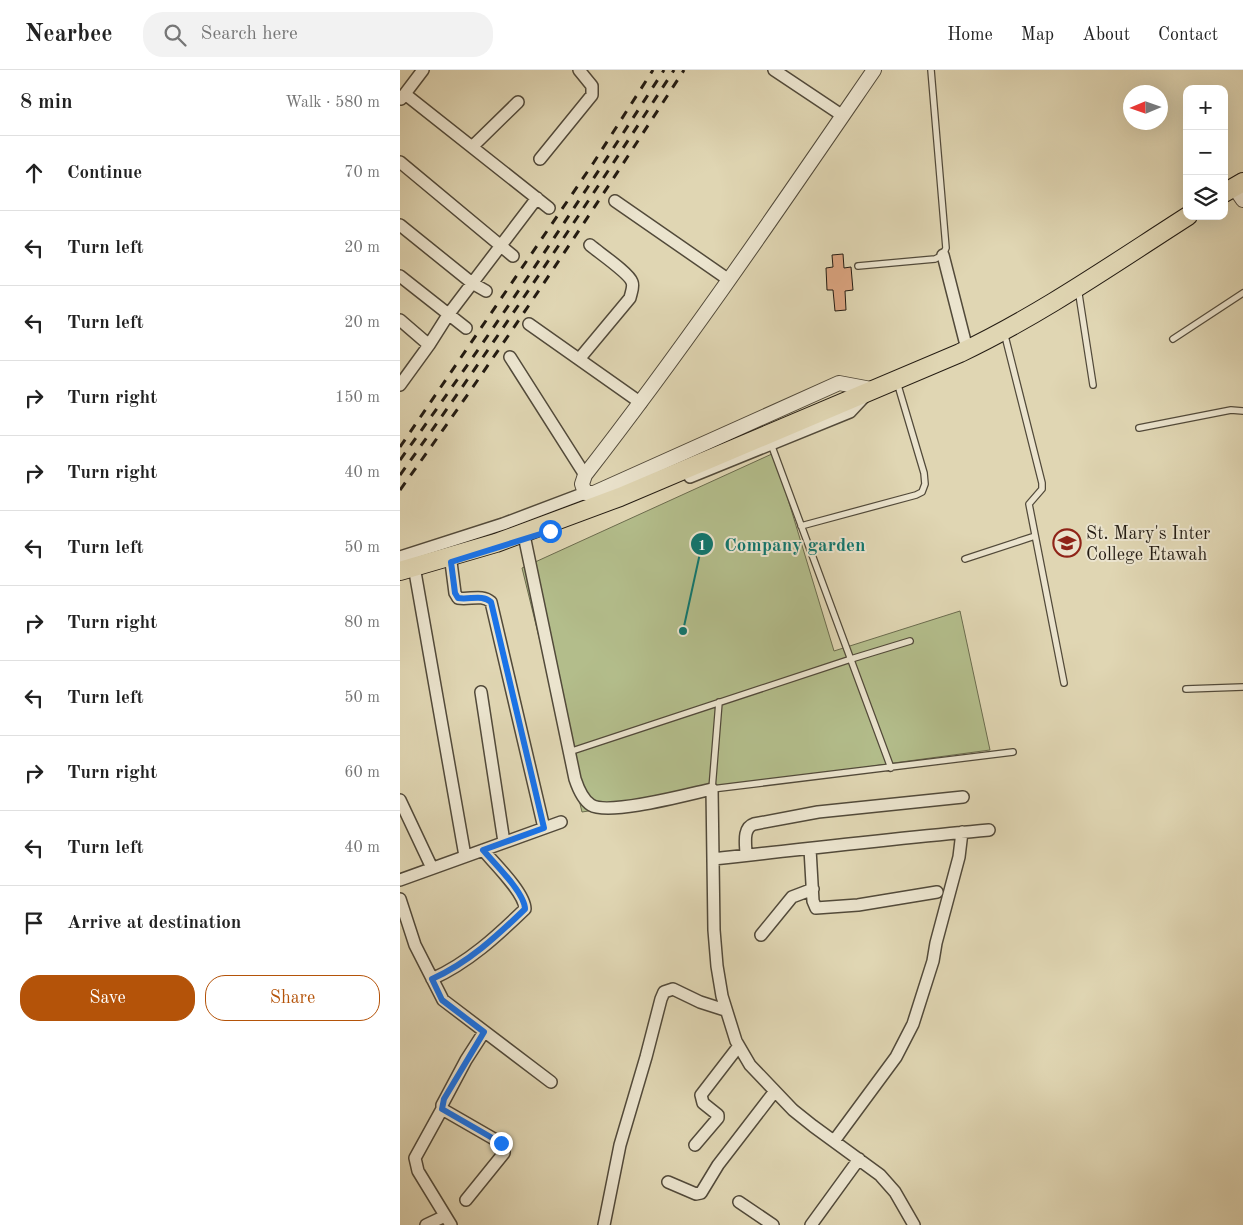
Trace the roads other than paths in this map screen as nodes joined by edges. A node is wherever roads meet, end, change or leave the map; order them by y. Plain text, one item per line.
1 (422, 70) edge
2 (579, 70) edge
3 (774, 70) edge
4 (874, 70) edge
5 (931, 70) edge
6 (402, 97) edge
7 (518, 102) dead end
8 (843, 116) junction
9 (472, 147) junction
10 (540, 159) dead end
11 (400, 162) edge
12 (537, 198) junction
13 (615, 201) dead end
14 (549, 208) dead end
15 (1183, 219) edge
16 (400, 225) edge
17 (590, 245) dead end
18 (501, 246) junction
19 (943, 255) junction
20 (513, 256) dead end
21 (858, 266) dead end
22 (400, 276) edge
23 (729, 280) junction
24 (472, 283) junction
25 (1078, 286) junction
26 (486, 291) dead end
27 (1243, 293) edge
28 (448, 315) junction
29 (400, 320) edge
30 (530, 324) dead end
31 (466, 328) dead end
32 (1003, 330) junction
33 (1173, 339) dead end
34 (430, 345) junction
35 (967, 349) junction
36 (510, 357) dead end
37 (580, 358) junction
38 (896, 379) junction
39 (400, 385) edge
40 (1093, 385) dead end
41 (871, 389) junction
42 (641, 403) junction
43 (1243, 411) edge
44 (1139, 428) dead end
45 (771, 444) junction
46 (585, 476) junction
47 (585, 493) junction
48 (801, 526) junction
49 (1036, 536) junction
50 (525, 540) junction
51 (400, 557) edge
52 (965, 559) dead end
53 (451, 562) junction
54 (408, 572) edge
55 (400, 577) edge
56 (910, 641) dead end
57 (851, 659) junction
58 (1064, 684) dead end
59 (1243, 687) edge
60 (1186, 689) dead end
61 (481, 692) dead end
62 (719, 702) junction
63 (569, 752) junction
64 (1013, 752) dead end
65 (891, 768) junction
66 (712, 789) junction
67 (963, 797) dead end
68 (400, 800) edge
69 (403, 813) edge
70 (561, 822) dead end
71 (544, 828) junction
72 (989, 830) dead end
73 (962, 832) junction
74 (504, 842) junction
75 (810, 849) junction
76 (483, 850) junction
77 (465, 856) junction
78 (746, 856) junction
79 (713, 859) junction
80 (432, 868) junction
81 (400, 880) edge
82 (812, 889) junction
83 (937, 892) dead end
84 (400, 899) edge
85 (761, 935) dead end
86 (432, 979) junction
87 (726, 1010) junction
88 (484, 1032) junction
89 (738, 1047) junction
90 (551, 1082) dead end
91 (774, 1091) junction
92 (442, 1109) junction
93 (834, 1141) junction
94 (695, 1145) dead end
95 (859, 1159) junction
96 (668, 1182) dead end
97 (466, 1200) dead end
98 (739, 1202) dead end
99 (448, 1221) edge
100 (426, 1225) edge
101 (604, 1225) edge
102 (773, 1225) edge
103 (811, 1225) edge
104 (914, 1225) edge

1 - 6 street
2 - 10 street
3 - 8 street
4 - 8 street
5 - 19 lane
6 - 9 street
7 - 9 street
8 - 23 street
9 - 12 street
11 - 18 street
12 - 14 street
12 - 18 street
13 - 23 street
15 - 25 main road
16 - 24 street
17 - 37 street
18 - 20 street
18 - 24 street
19 - 21 lane
19 - 35 street
22 - 28 street
23 - 42 street
24 - 26 street
24 - 28 street
25 - 32 main road
25 - 40 lane
27 - 33 lane
28 - 31 street
28 - 34 street
29 - 34 street
30 - 37 street
32 - 35 main road
32 - 49 lane
34 - 39 street
35 - 38 main road
36 - 46 street
37 - 42 street
38 - 41 main road
38 - 48 lane
41 - 45 street
41 - 47 street
41 - 54 main road
42 - 46 street
43 - 44 lane
45 - 48 lane
45 - 50 street
46 - 47 street
47 - 51 street
48 - 57 lane
49 - 52 lane
49 - 58 lane
50 - 53 street
50 - 63 street
53 - 54 street
53 - 71 street
54 - 55 street
54 - 77 street
56 - 57 lane
57 - 62 lane
57 - 65 lane
59 - 60 lane
61 - 74 street
62 - 63 lane
62 - 66 lane
63 - 66 street
64 - 65 lane
65 - 66 lane
66 - 79 street
67 - 78 street
68 - 69 street
69 - 80 street
70 - 71 street
71 - 74 street
72 - 73 street
73 - 75 street
73 - 93 street
74 - 76 street
75 - 78 street
75 - 82 street
76 - 77 street
76 - 86 street
77 - 80 street
78 - 79 street
79 - 87 street
80 - 81 street
82 - 83 street
82 - 85 street
84 - 86 street
86 - 88 street
87 - 89 street
87 - 101 street
88 - 90 street
88 - 92 street
89 - 91 street
89 - 94 street
91 - 93 street
91 - 96 street
92 - 97 street
92 - 99 street
93 - 95 street
95 - 103 street
95 - 104 street
98 - 102 street
99 - 100 street

